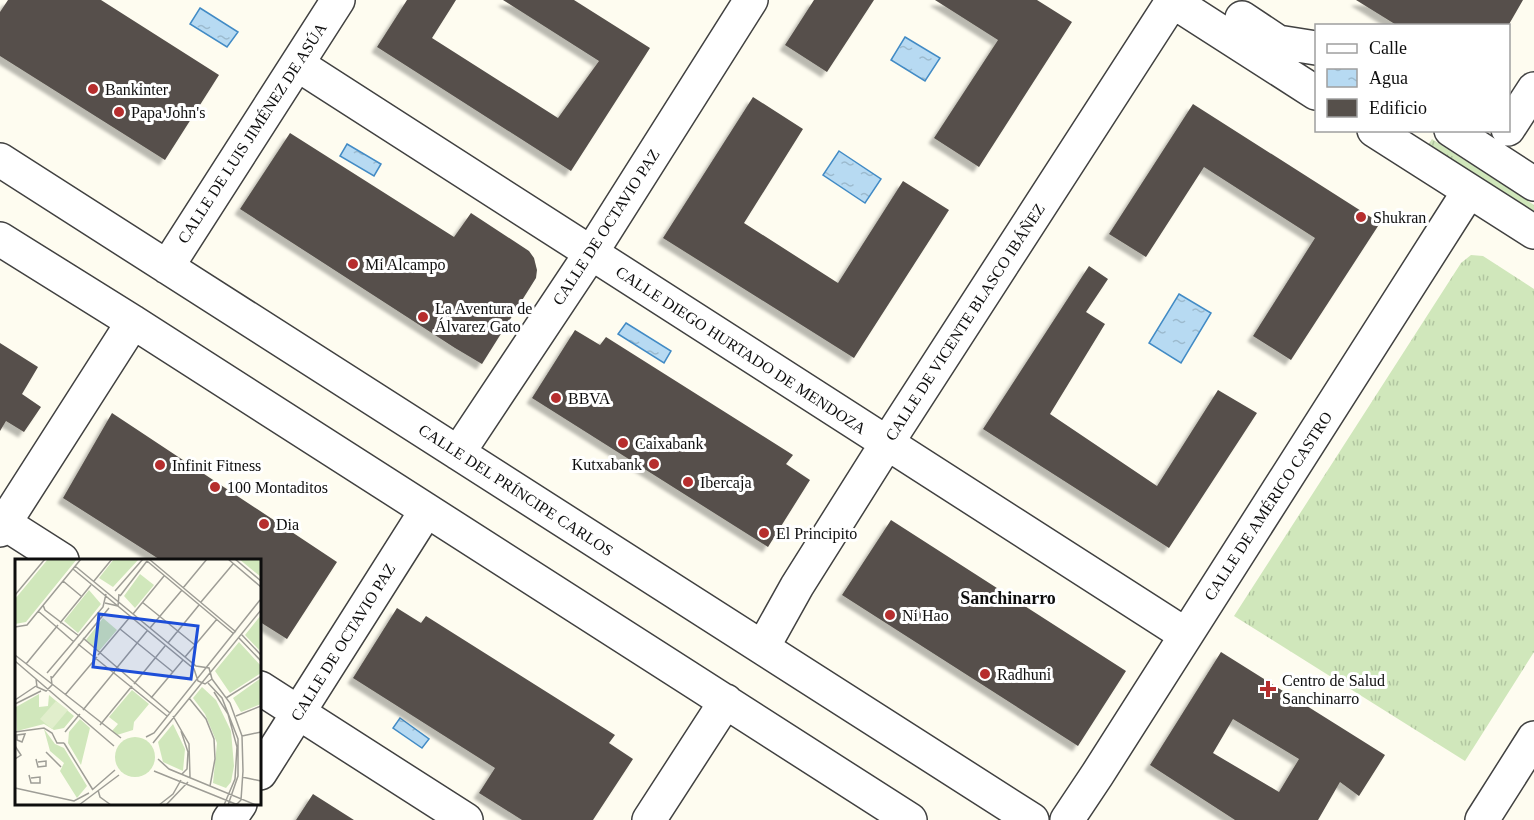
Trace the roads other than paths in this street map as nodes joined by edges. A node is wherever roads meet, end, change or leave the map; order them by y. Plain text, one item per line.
1 (338, 0) edge
2 (751, 0) edge
3 (1172, 0) edge
4 (1213, 0) edge
5 (1247, 0) edge
6 (1315, 45) edge
7 (1315, 46) edge
8 (297, 64) junction
9 (1534, 89) edge
10 (1315, 92) edge
11 (1510, 126) edge
12 (1377, 132) edge
13 (1462, 132) edge
14 (1502, 139) edge
15 (0, 160) edge
16 (1534, 184) edge
17 (1469, 191) junction
18 (1534, 232) edge
19 (0, 239) edge
20 (591, 253) junction
21 (167, 267) junction
22 (133, 322) junction
23 (887, 442) junction
24 (458, 453) junction
25 (426, 511) junction
26 (2, 526) edge
27 (59, 559) edge
28 (1186, 634) junction
29 (763, 647) junction
30 (261, 689) edge
31 (726, 701) junction
32 (298, 712) junction
33 (1534, 738) edge
34 (261, 771) edge
35 (239, 805) edge
36 (229, 820) edge
37 (466, 820) edge
38 (649, 820) edge
39 (910, 820) edge
40 (1032, 820) edge
41 (1067, 820) edge
42 (1482, 820) edge

1 - 8 street, CALLE DE LUIS JIMÉNEZ DE ASÚA
2 - 20 street, CALLE DE OCTAVIO PAZ
3 - 10 street
3 - 23 street, CALLE DE VICENTE BLASCO IBÁÑEZ
4 - 7 street
5 - 6 street
8 - 20 street, CALLE DIEGO HURTADO DE MENDOZA
8 - 21 street, CALLE DE LUIS JIMÉNEZ DE ASÚA
9 - 11 street
12 - 17 street
13 - 14 street
14 - 16 street
15 - 21 street, CALLE DEL PRÍNCIPE CARLOS
17 - 18 street
17 - 28 street, CALLE DE AMÉRICO CASTRO
19 - 22 street
20 - 23 street, CALLE DIEGO HURTADO DE MENDOZA
20 - 24 street, CALLE DE OCTAVIO PAZ
21 - 24 street, CALLE DEL PRÍNCIPE CARLOS
22 - 25 street
22 - 26 street
23 - 28 street, CALLE DIEGO HURTADO DE MENDOZA
23 - 29 street, CALLE DE VICENTE BLASCO IBÁÑEZ
24 - 29 street, CALLE DEL PRÍNCIPE CARLOS
25 - 31 street
25 - 32 street, CALLE DE OCTAVIO PAZ
26 - 27 street
28 - 41 street, CALLE DE AMÉRICO CASTRO
29 - 40 street, CALLE DEL PRÍNCIPE CARLOS
30 - 32 street
31 - 38 street
31 - 39 street
32 - 34 street, CALLE DE OCTAVIO PAZ
32 - 37 street
33 - 42 street
35 - 36 street

